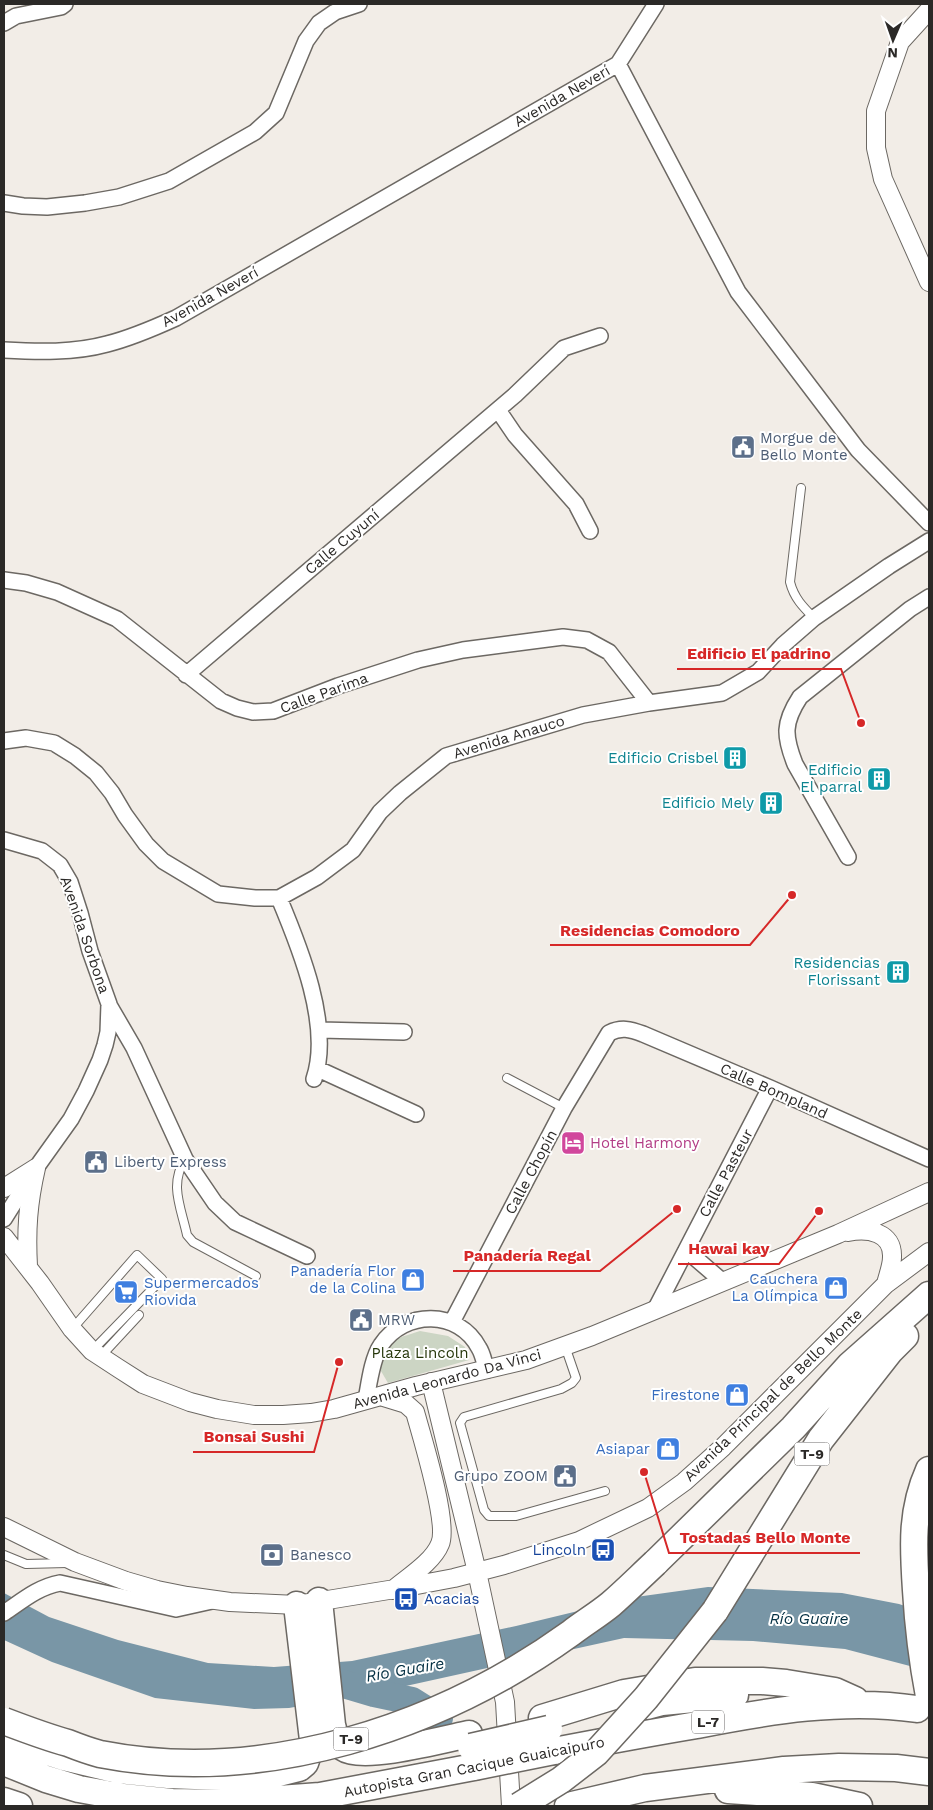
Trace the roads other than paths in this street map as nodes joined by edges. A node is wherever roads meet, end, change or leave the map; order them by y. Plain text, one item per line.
1 (65, 4) edge
2 (359, 4) edge
3 (656, 4) edge
4 (929, 10) edge
5 (4, 23) edge
6 (618, 64) junction
7 (4, 203) edge
8 (929, 282) edge
9 (600, 336) dead end
10 (4, 350) edge
11 (498, 410) junction
12 (801, 488) dead end
13 (929, 523) edge
14 (590, 531) dead end
15 (929, 541) edge
16 (4, 580) edge
17 (929, 598) edge
18 (814, 618) junction
19 (186, 675) junction
20 (649, 703) junction
21 (4, 741) edge
22 (4, 840) edge
23 (848, 857) dead end
24 (279, 898) junction
25 (109, 1004) junction
26 (617, 1029) joint
27 (320, 1030) junction
28 (404, 1032) dead end
29 (508, 1078) dead end
30 (770, 1088) junction
31 (564, 1108) junction
32 (416, 1114) dead end
33 (185, 1159) junction
34 (929, 1159) edge
35 (36, 1168) junction
36 (4, 1188) edge
37 (929, 1192) edge
38 (4, 1219) edge
39 (838, 1234) junction
40 (4, 1237) edge
41 (686, 1250) junction
42 (929, 1252) edge
43 (307, 1256) dead end
44 (28, 1266) junction
45 (256, 1276) dead end
46 (722, 1281) junction
47 (886, 1284) junction
48 (929, 1295) edge
49 (655, 1310) junction
50 (929, 1313) edge
51 (139, 1314) dead end
52 (452, 1322) junction
53 (72, 1329) junction
54 (565, 1346) junction
55 (96, 1353) junction
56 (487, 1370) junction
57 (431, 1382) junction
58 (373, 1398) junction
59 (929, 1470) edge
60 (605, 1491) dead end
61 (4, 1527) edge
62 (4, 1555) edge
63 (75, 1562) junction
64 (477, 1572) junction
65 (392, 1590) junction
66 (216, 1600) junction
67 (309, 1608) junction
68 (4, 1614) edge
69 (923, 1702) edge
70 (864, 1705) junction
71 (4, 1720) edge
72 (548, 1733) junction
73 (4, 1738) edge
74 (324, 1739) junction
75 (471, 1749) junction
76 (11, 1766) edge
77 (929, 1772) edge
78 (645, 1788) junction
79 (4, 1800) edge
80 (835, 1804) edge
81 (19, 1806) edge
82 (511, 1806) edge
83 (520, 1806) edge
84 (570, 1806) edge
85 (859, 1806) edge

1 - 5 street
2 - 7 street
3 - 6 street
4 - 8 street
6 - 10 street, Avenida Neverí
6 - 13 street, Avenida Neverí
9 - 11 street, Calle Cuyuní
11 - 14 street
11 - 19 street, Calle Cuyuní
12 - 18 lane
15 - 18 street, Avenida Anauco
16 - 19 street, Calle Parima
17 - 23 street
18 - 20 street, Avenida Anauco
19 - 20 street, Calle Parima
20 - 24 street, Avenida Anauco
21 - 24 street, Avenida Anauco
22 - 25 street, Avenida Sorbona
24 - 27 street
25 - 33 street
25 - 35 street, Avenida Sorbona
26 - 30 street, Calle Bompland
26 - 31 street, Calle Chopín
27 - 28 street
27 - 32 street
29 - 31 lane
30 - 34 street, Calle Bompland
30 - 41 street, Calle Pasteur
31 - 52 street, Calle Chopín
33 - 43 street
33 - 45 lane
35 - 36 street
35 - 38 street, Avenida Sorbona
35 - 44 street
37 - 39 street, Avenida Leonardo Da Vinci
39 - 46 street, Avenida Leonardo Da Vinci
39 - 47 street
40 - 44 street, Avenida Leonardo Da Vinci
41 - 46 street
41 - 49 street, Calle Pasteur
42 - 47 street, Avenida Principal de Bello Monte
44 - 53 street, Avenida Leonardo Da Vinci
46 - 49 street, Avenida Leonardo Da Vinci
47 - 64 street, Avenida Principal de Bello Monte
48 - 71 highway, T-9, bridge
49 - 54 street, Avenida Leonardo Da Vinci
50 - 83 highway, T-9, bridge
51 - 55 lane
52 - 56 street
52 - 58 street
53 - 55 street, Avenida Leonardo Da Vinci
53 - 55 lane
54 - 56 street, Avenida Leonardo Da Vinci
54 - 60 lane
55 - 58 street, Avenida Leonardo Da Vinci
56 - 57 street, Avenida Leonardo Da Vinci
57 - 58 street, Avenida Leonardo Da Vinci
57 - 64 street
58 - 65 street
59 - 69 highway
61 - 63 street, Avenida Principal de Bello Monte
62 - 63 lane
63 - 66 street, Avenida Principal de Bello Monte
64 - 65 street, Avenida Principal de Bello Monte
64 - 82 street
65 - 67 street, Avenida Principal de Bello Monte
66 - 67 street, Avenida Principal de Bello Monte
66 - 68 street
67 - 74 highway
69 - 70 highway, Autopista Gran Cacique Guaicaipuro / L-7
70 - 72 highway, Autopista Gran Cacique Guaicaipuro / L-7
70 - 72 highway
72 - 75 highway, Autopista Gran Cacique Guaicaipuro / L-7, bridge
72 - 75 highway
73 - 74 highway
74 - 75 highway
75 - 76 highway, Autopista Gran Cacique Guaicaipuro / L-7
77 - 78 highway
78 - 80 highway
78 - 84 highway
79 - 81 highway
80 - 85 highway

